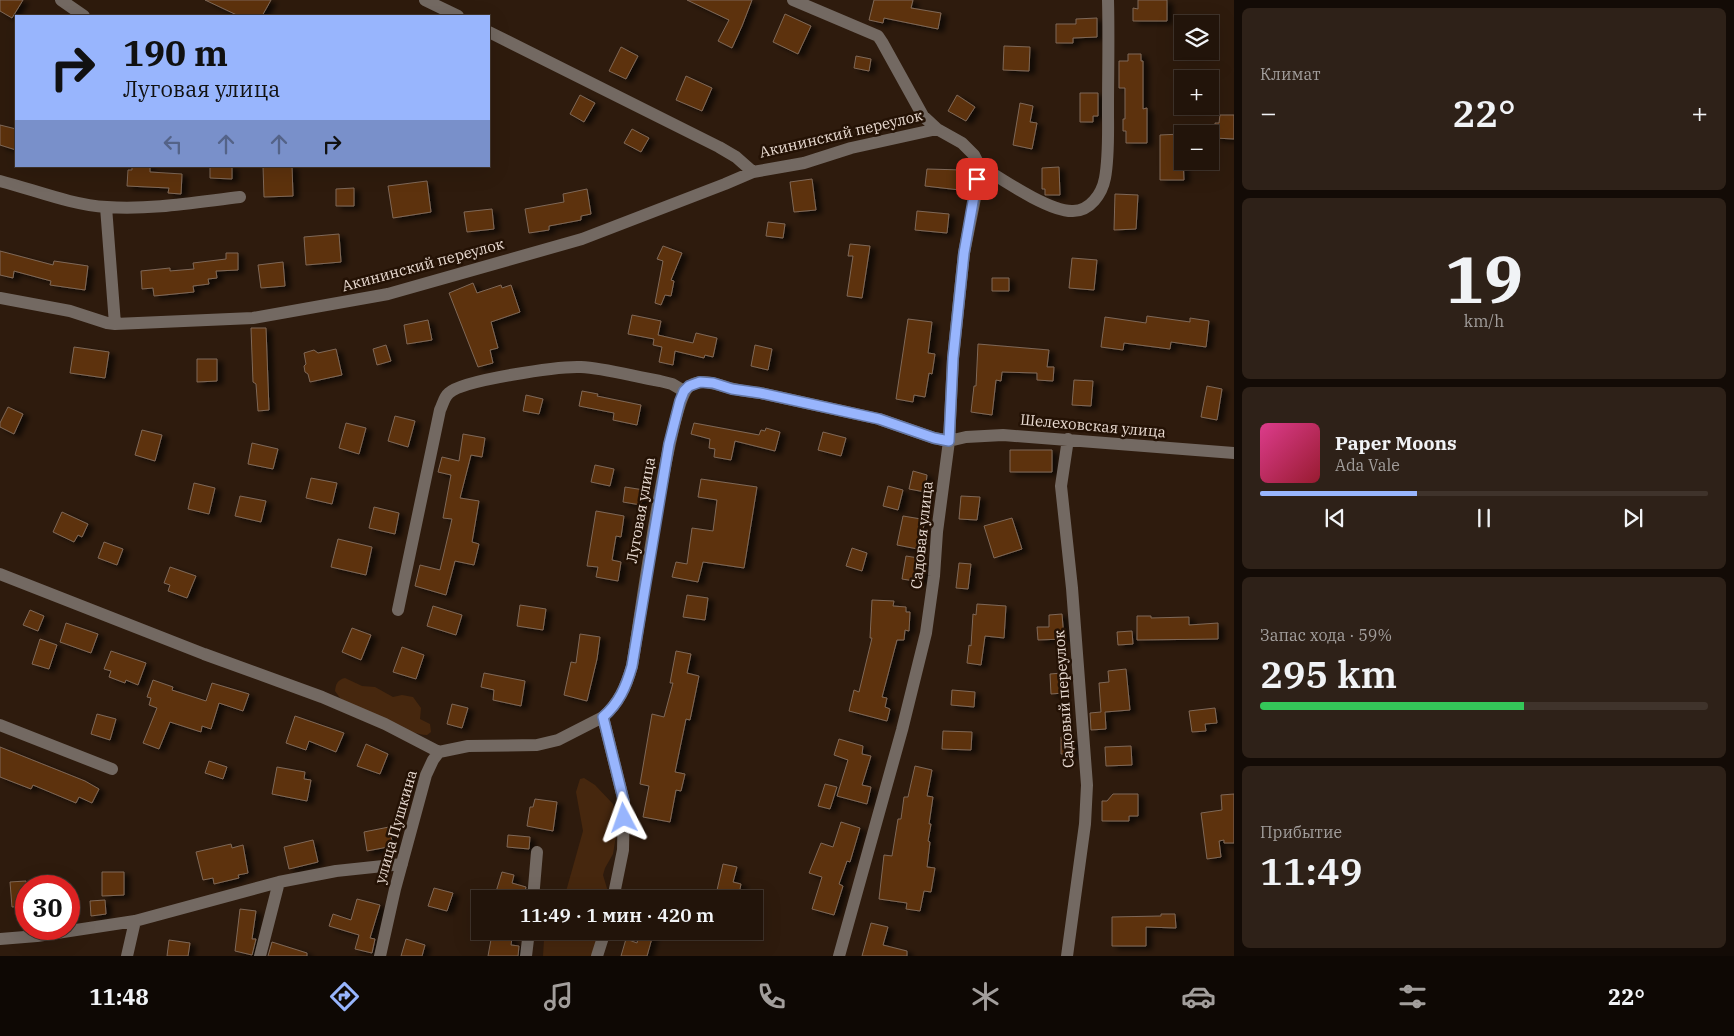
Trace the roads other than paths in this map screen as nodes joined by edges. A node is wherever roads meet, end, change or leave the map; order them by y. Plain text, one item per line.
1 (61, 0) edge
2 (426, 0) edge
3 (793, 0) edge
4 (1108, 0) edge
5 (83, 15) edge
6 (456, 15) edge
7 (490, 32) edge
8 (936, 129) junction
9 (979, 165) junction
10 (753, 172) junction
11 (0, 181) edge
12 (240, 198) dead end
13 (106, 207) junction
14 (0, 298) edge
15 (115, 324) junction
16 (684, 391) junction
17 (1068, 439) junction
18 (949, 441) junction
19 (1234, 453) edge
20 (0, 574) edge
21 (398, 610) dead end
22 (603, 717) junction
23 (0, 726) edge
24 (439, 752) junction
25 (112, 769) dead end
26 (537, 852) dead end
27 (402, 864) junction
28 (279, 882) junction
29 (534, 890) edge
30 (615, 890) edge
31 (135, 921) junction
32 (0, 939) edge
33 (528, 940) edge
34 (602, 940) edge
35 (127, 956) edge
36 (260, 956) edge
37 (380, 956) edge
38 (526, 956) edge
39 (597, 956) edge
40 (839, 956) edge
41 (1066, 956) edge

1 - 5 street
2 - 6 street
3 - 8 street
4 - 9 street
7 - 10 street, Акининский переулок
8 - 9 street
8 - 10 street, Акининский переулок
9 - 18 street, Садовая улица
10 - 15 street, Акининский переулок
11 - 13 street
12 - 13 street
13 - 15 street
14 - 15 street, Акининский переулок
16 - 18 street
16 - 21 street
16 - 22 street, Луговая улица
17 - 18 street, Шелеховская улица
17 - 19 street, Шелеховская улица
17 - 41 street, Садовый переулок
18 - 40 street, Садовая улица
20 - 24 street
22 - 24 street
22 - 30 street
23 - 25 street
24 - 27 street, улица Пушкина
26 - 29 street
27 - 28 street
27 - 37 street, улица Пушкина
28 - 31 street
28 - 36 street
31 - 32 street
31 - 35 street
33 - 38 street
34 - 39 street

